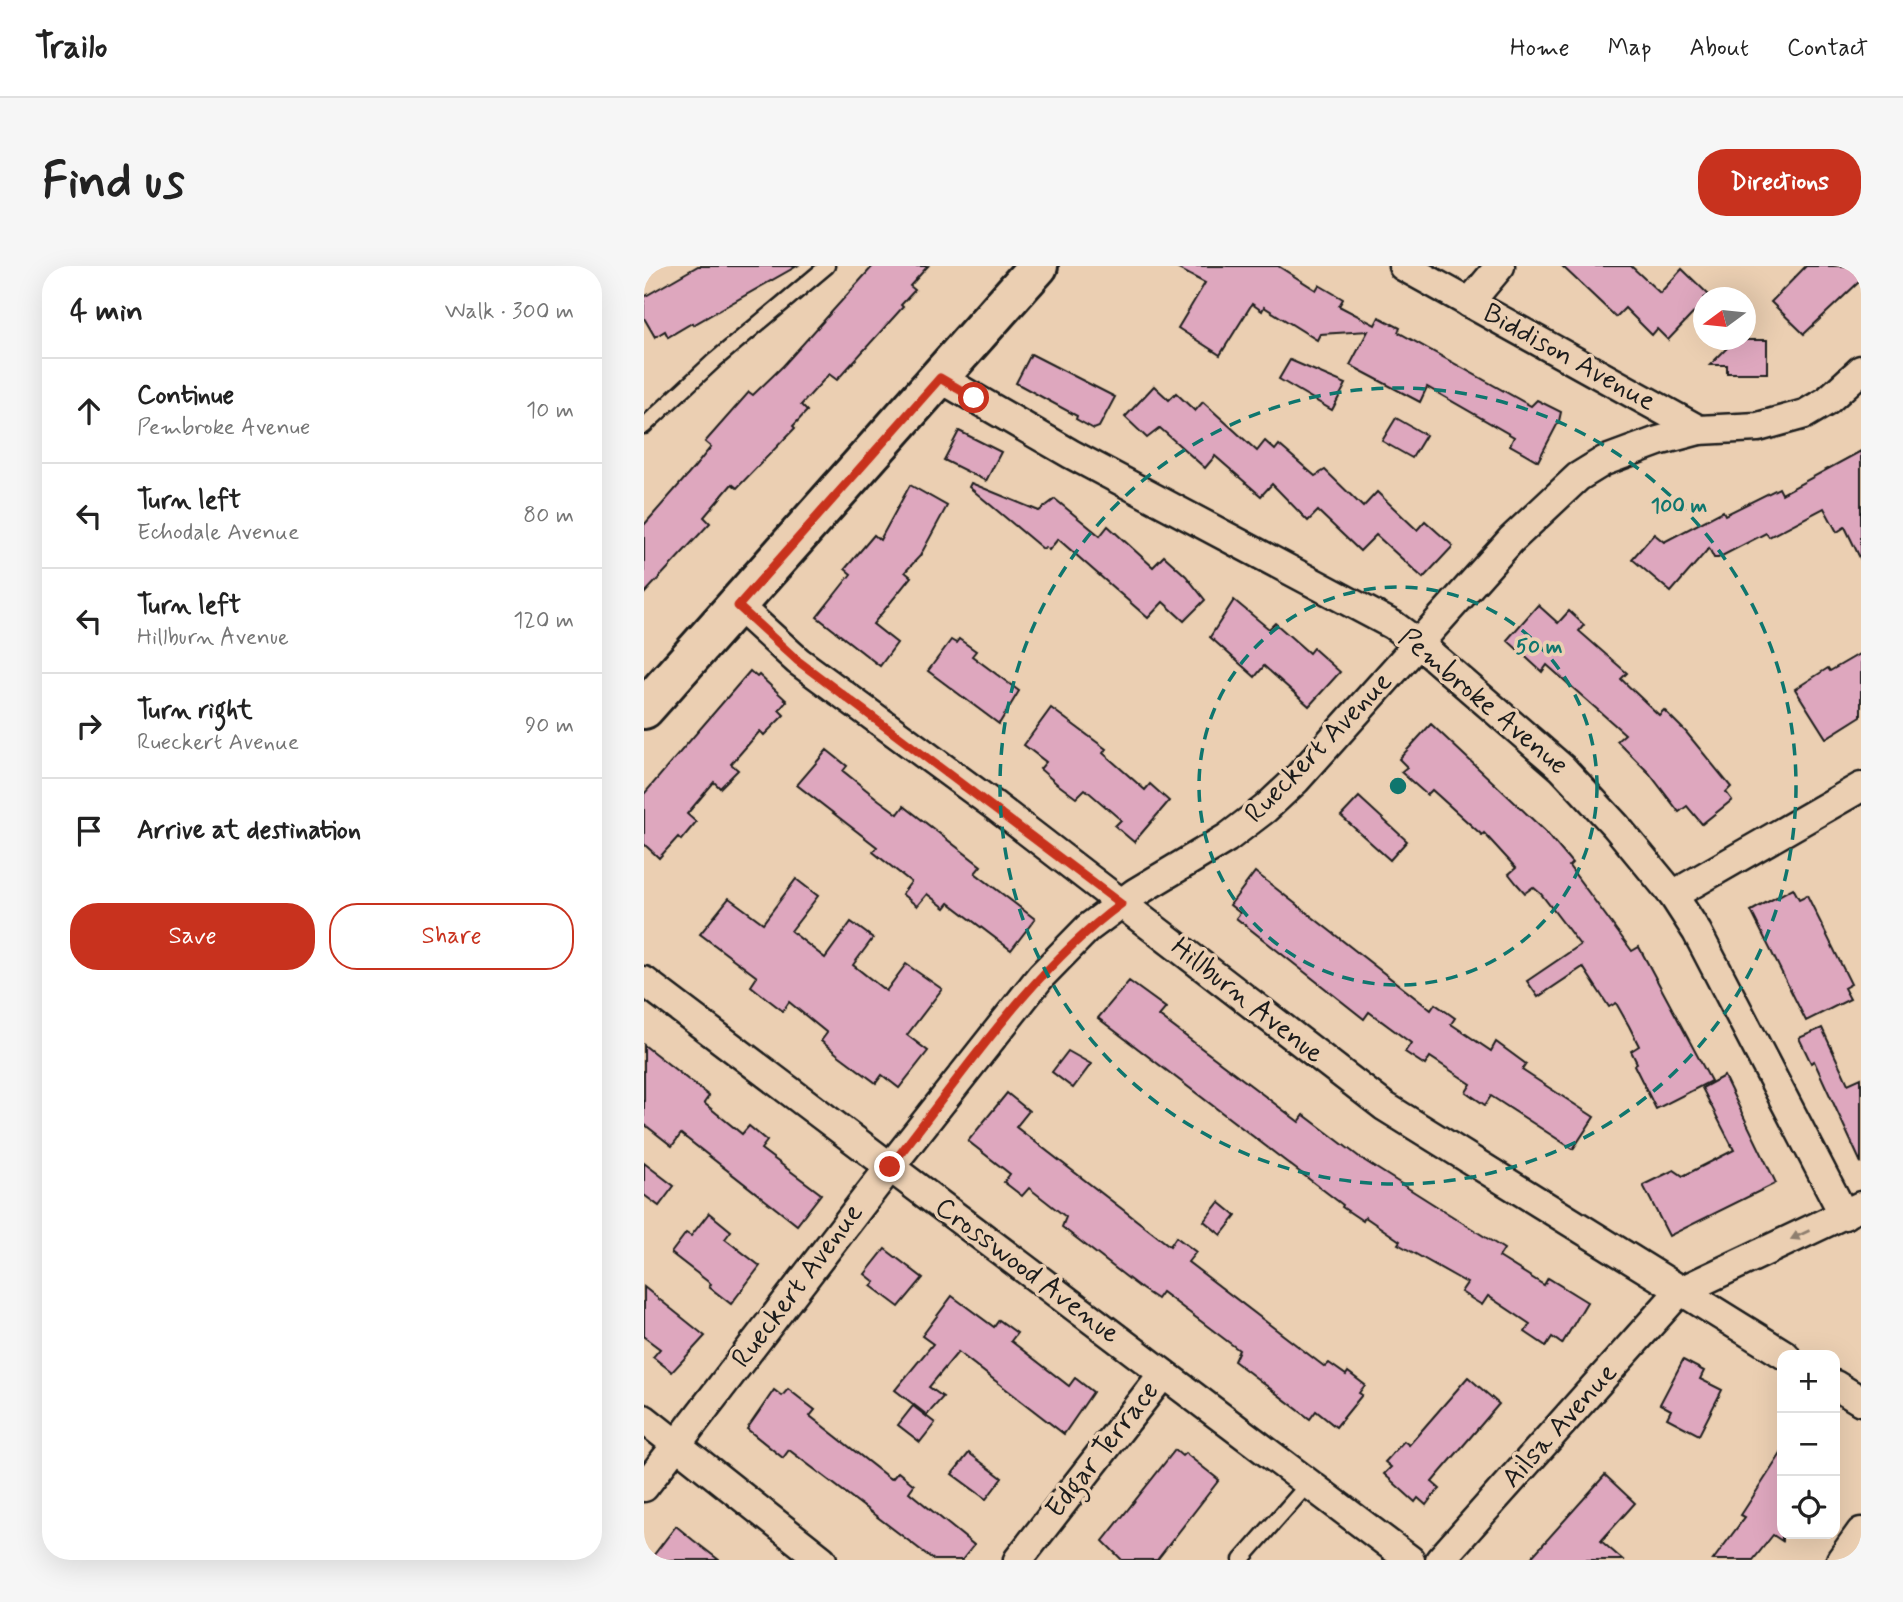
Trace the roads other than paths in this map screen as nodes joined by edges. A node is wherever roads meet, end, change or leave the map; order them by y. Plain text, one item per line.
1 (827, 266) edge
2 (1403, 266) edge
3 (1500, 266) edge
4 (1032, 268) edge
5 (1469, 303) junction
6 (1861, 370) edge
7 (940, 378) junction
8 (644, 426) edge
9 (1699, 430) junction
10 (738, 606) junction
11 (1419, 644) junction
12 (644, 709) edge
13 (1861, 787) edge
14 (1673, 895) junction
15 (1121, 904) junction
16 (644, 981) edge
17 (890, 1167) junction
18 (1852, 1210) edge
19 (1679, 1292) junction
20 (1777, 1350) edge
21 (1163, 1374) junction
22 (1840, 1388) edge
23 (1861, 1401) edge
24 (644, 1419) edge
25 (677, 1445) junction
26 (1309, 1483) junction
27 (644, 1487) edge
28 (1861, 1532) edge
29 (822, 1560) edge
30 (1018, 1560) edge
31 (1241, 1560) edge
32 (1410, 1560) edge
33 (1440, 1560) edge
34 (1841, 1560) edge

1 - 8 lane
2 - 5 street, Biddison Avenue
3 - 5 street
4 - 7 main road
5 - 9 street, Biddison Avenue
6 - 9 street
7 - 10 main road
7 - 11 street, Pembroke Avenue
9 - 11 street, Rueckert Avenue
10 - 12 main road
10 - 15 street, Hillburn Avenue
11 - 14 street, Pembroke Avenue
11 - 15 street, Rueckert Avenue
13 - 14 street
14 - 18 street, Pembroke Avenue
15 - 17 street, Rueckert Avenue
15 - 19 street, Hillburn Avenue
16 - 17 street, Crosswood Avenue
17 - 21 street, Crosswood Avenue
17 - 25 street, Rueckert Avenue
18 -> 19 street
19 - 20 street, Hillburn Avenue
19 - 33 street, Ailsa Avenue
21 - 26 street, Crosswood Avenue
21 - 30 street, Edgar Terrace
22 - 23 street
24 - 25 street
25 - 27 street, Rueckert Avenue
25 - 29 street
26 - 31 lane
26 - 32 street, Crosswood Avenue
28 - 34 street

